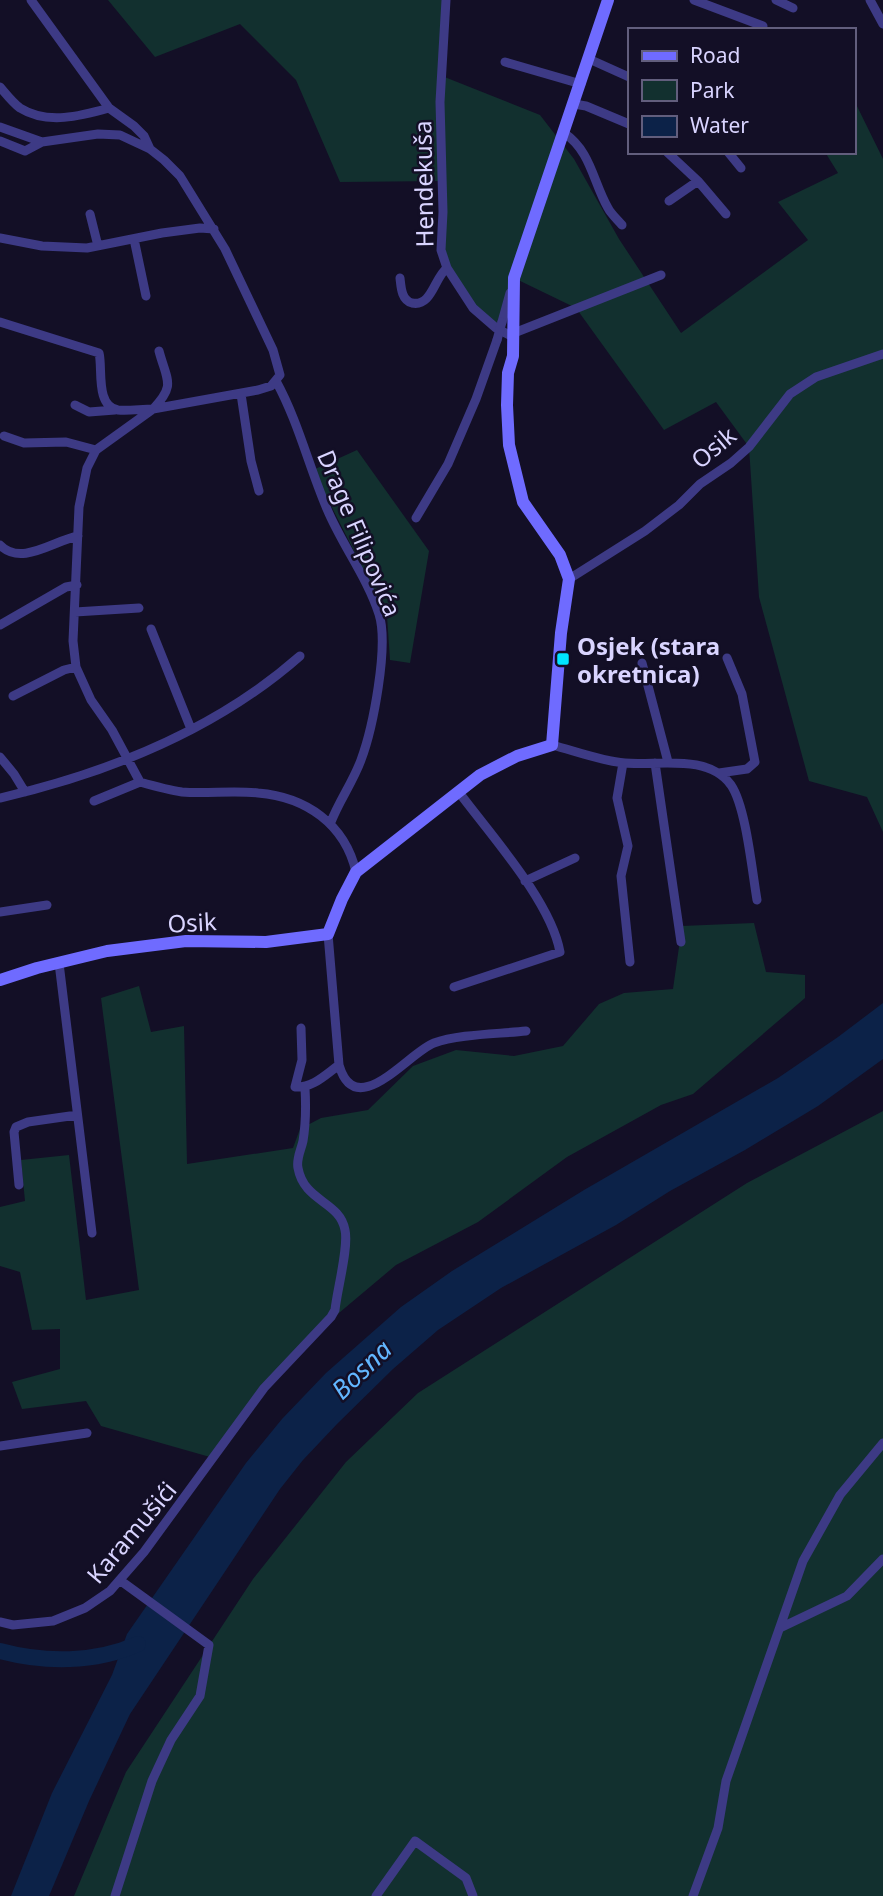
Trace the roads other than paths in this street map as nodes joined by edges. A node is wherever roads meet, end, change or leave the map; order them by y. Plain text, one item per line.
1 (31, 0) edge
2 (446, 0) edge
3 (608, 0) edge
4 (694, 0) edge
5 (776, 0) edge
6 (870, 0) edge
7 (793, 8) dead end
8 (883, 24) edge
9 (763, 26) dead end
10 (589, 59) junction
11 (506, 62) dead end
12 (628, 77) edge
13 (580, 84) junction
14 (0, 88) edge
15 (574, 104) junction
16 (109, 108) junction
17 (628, 124) edge
18 (0, 127) edge
19 (564, 133) junction
20 (0, 141) edge
21 (42, 142) junction
22 (150, 149) junction
23 (669, 154) edge
24 (730, 154) edge
25 (741, 168) dead end
26 (698, 181) junction
27 (669, 201) dead end
28 (90, 214) dead end
29 (726, 214) dead end
30 (622, 225) dead end
31 (214, 229) junction
32 (0, 238) edge
33 (134, 239) junction
34 (98, 246) junction
35 (447, 268) junction
36 (661, 275) dead end
37 (400, 278) dead end
38 (514, 278) junction
39 (146, 296) dead end
40 (0, 322) edge
41 (514, 335) junction
42 (159, 351) dead end
43 (883, 354) edge
44 (276, 381) junction
45 (241, 394) junction
46 (75, 405) dead end
47 (153, 409) junction
48 (116, 410) junction
49 (4, 436) dead end
50 (96, 450) junction
51 (259, 491) dead end
52 (416, 518) dead end
53 (78, 536) junction
54 (0, 545) edge
55 (569, 579) junction
56 (77, 585) junction
57 (139, 608) dead end
58 (75, 612) junction
59 (0, 625) edge
60 (151, 629) dead end
61 (300, 656) dead end
62 (727, 658) dead end
63 (642, 663) dead end
64 (76, 667) junction
65 (13, 696) dead end
66 (191, 729) junction
67 (552, 745) junction
68 (0, 757) edge
69 (129, 759) junction
70 (668, 762) junction
71 (623, 763) junction
72 (655, 763) junction
73 (719, 773) junction
74 (140, 782) junction
75 (458, 791) junction
76 (25, 792) junction
77 (0, 798) edge
78 (94, 802) dead end
79 (331, 822) junction
80 (575, 858) dead end
81 (356, 873) junction
82 (525, 881) junction
83 (757, 900) dead end
84 (47, 905) dead end
85 (0, 912) edge
86 (328, 934) junction
87 (681, 942) dead end
88 (630, 962) dead end
89 (59, 963) junction
90 (0, 980) edge
91 (454, 988) dead end
92 (301, 1028) dead end
93 (526, 1031) dead end
94 (339, 1065) junction
95 (305, 1088) junction
96 (77, 1115) junction
97 (19, 1185) dead end
98 (92, 1233) dead end
99 (87, 1433) dead end
100 (0, 1446) edge
101 (881, 1448) edge
102 (883, 1559) edge
103 (121, 1581) junction
104 (0, 1622) edge
105 (780, 1628) junction
106 (115, 1896) edge
107 (376, 1896) edge
108 (473, 1896) edge
109 (693, 1896) edge

1 - 16 street, Drage Filipovića
2 - 35 street, Hendekuša
3 - 10 main road
4 - 9 street
5 - 7 street
6 - 8 street
10 - 12 street
10 - 13 main road
11 - 13 street
13 - 15 main road
14 - 16 street
15 - 17 street
15 - 19 main road
16 - 22 street, Drage Filipovića
18 - 21 street, Drage Filipovića
19 - 30 street
19 - 38 main road
20 - 21 street, Drage Filipovića
21 - 22 street, Drage Filipovića
22 - 31 street, Drage Filipovića
23 - 26 street
24 - 25 street
26 - 27 street
26 - 29 street
28 - 34 street
31 - 33 street
31 - 44 street, Drage Filipovića
32 - 34 street
33 - 34 street
33 - 39 street
35 - 37 street
35 - 41 street, Hendekuša
36 - 41 street
38 - 41 main road
38 - 52 street, bridge
40 - 48 street
41 - 55 main road
42 - 47 street
43 - 55 street, Osik
44 - 45 street
44 - 79 street, Drage Filipovića
45 - 47 street
45 - 51 street
46 - 48 street
47 - 48 street
47 - 50 street
49 - 50 street
50 - 53 street
53 - 54 street
53 - 56 street
55 - 67 main road
56 - 58 street
56 - 59 street
57 - 58 street
58 - 64 street
60 - 66 street
61 - 66 street
62 - 73 street
63 - 70 street
64 - 65 street
64 - 69 street
66 - 69 street
67 - 71 street
67 - 75 main road
68 - 76 street
69 - 74 street
69 - 76 street
70 - 72 street
70 - 73 street
71 - 72 street
71 - 88 street
72 - 87 street
73 - 83 street
74 - 78 street
74 - 79 street
75 - 81 main road
75 - 82 street
76 - 77 street
79 - 81 street
80 - 82 street
81 - 86 main road
82 - 91 street
84 - 85 street
86 - 89 main road, Osik
86 - 94 street
89 - 90 main road, Osik
89 - 96 street
92 - 95 street
93 - 94 street
94 - 95 street
95 - 103 street, Karamušići
96 - 97 street
96 - 98 street
99 - 100 street
101 - 105 street
102 - 105 street
103 - 104 street, Karamušići
103 - 106 street
105 - 109 street
107 - 108 street

